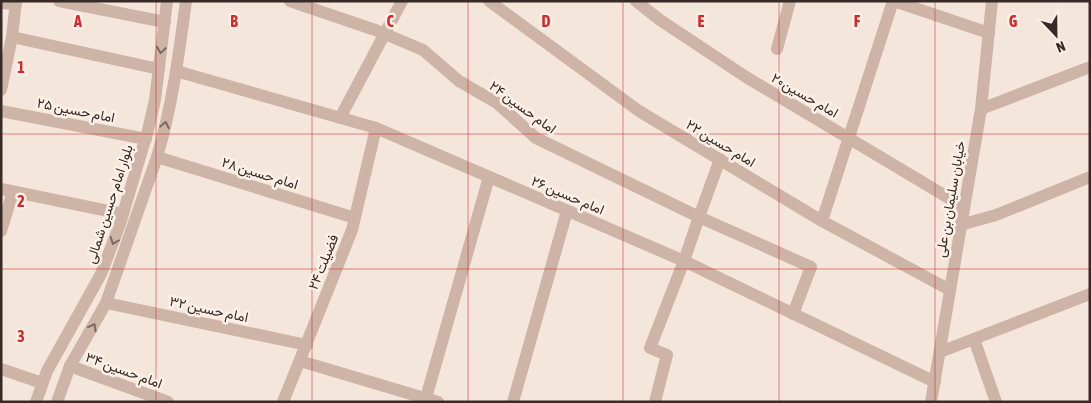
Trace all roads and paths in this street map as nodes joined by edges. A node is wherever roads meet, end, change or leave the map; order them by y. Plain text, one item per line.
1 (59, 1) edge
2 (168, 1) edge
3 (186, 1) edge
4 (290, 1) edge
5 (402, 1) edge
6 (489, 1) edge
7 (636, 1) edge
8 (790, 1) edge
9 (894, 1) edge
10 (992, 1) edge
11 (1, 3) edge
12 (16, 3) edge
13 (165, 22) junction
14 (989, 33) junction
15 (384, 34) junction
16 (12, 37) junction
17 (777, 49) dead end
18 (1090, 67) edge
19 (159, 69) junction
20 (176, 71) junction
21 (1, 90) edge
22 (982, 109) junction
23 (1, 111) edge
24 (340, 118) junction
25 (376, 128) junction
26 (849, 138) junction
27 (146, 139) junction
28 (156, 157) junction
29 (720, 159) junction
30 (489, 177) junction
31 (1090, 177) edge
32 (7, 190) edge
33 (964, 207) junction
34 (567, 211) junction
35 (123, 214) junction
36 (699, 217) junction
37 (355, 218) junction
38 (822, 220) junction
39 (960, 225) junction
40 (1, 231) edge
41 (684, 261) junction
42 (950, 290) junction
43 (1089, 295) edge
44 (106, 303) junction
45 (793, 314) junction
46 (974, 339) junction
47 (306, 345) junction
48 (940, 352) junction
49 (300, 361) junction
50 (70, 366) junction
51 (1, 369) edge
52 (935, 382) junction
53 (42, 383) junction
54 (432, 400) edge
55 (36, 402) edge
56 (57, 402) edge
57 (168, 402) edge
58 (283, 402) edge
59 (513, 402) edge
60 (655, 402) edge
61 (931, 402) edge
62 (996, 402) edge

1 - 13 street
2 - 13 street, بلوار امام حسین شمالی
3 - 20 street
4 - 15 street, امام حسین ۲۴
5 - 15 street
6 - 29 street, امام حسین ۲۲
7 - 26 street, امام حسین۲۰
8 - 17 street
9 - 14 street
9 - 26 street
10 - 14 street, خیابان سلیمان بن علی
11 - 12 street
12 - 16 street
13 -> 19 street, بلوار امام حسین شمالی
14 - 22 street, خیابان سلیمان بن علی
15 - 24 street
15 - 36 street, امام حسین ۲۴
16 - 19 street
16 - 21 street
18 - 22 street
19 - 27 street, بلوار امام حسین شمالی
20 - 24 street, امام حسین ۲۶
28 -> 20 street
22 - 33 street, خیابان سلیمان بن علی
23 - 27 street, امام حسین ۲۵
24 - 25 street, امام حسین ۲۶
25 - 30 street, امام حسین ۲۶
25 - 37 street, فضیلت ۲۴
26 - 33 street, امام حسین۲۰
26 - 38 street
27 - 35 street, بلوار امام حسین شمالی
28 - 37 street, امام حسین ۲۸
28 - 44 street
29 - 36 street
29 - 38 street, امام حسین ۲۲
30 - 34 street, امام حسین ۲۶
30 - 54 street
31 - 39 street
32 - 35 street
32 - 40 street
33 - 39 street, خیابان سلیمان بن علی
34 - 41 street, امام حسین ۲۶
34 - 59 street
35 -> 53 street, بلوار امام حسین شمالی
36 - 41 street
36 - 45 street, امام حسین ۲۴
37 - 47 street, فضیلت ۲۴
38 - 42 street, امام حسین ۲۲
39 - 42 street, خیابان سلیمان بن علی
41 - 45 street, امام حسین ۲۶
41 - 60 street
42 - 48 street, خیابان سلیمان بن علی
43 - 46 street
44 - 47 street, امام حسین ۳۲
50 -> 44 street
45 - 52 street, امام حسین ۲۶
46 - 48 street
46 - 62 street
47 - 49 street, فضیلت ۲۴
48 - 52 street, خیابان سلیمان بن علی
49 - 54 street
49 - 58 street, فضیلت ۲۴
50 - 56 street
50 - 57 street, امام حسین ۳۴
51 - 53 street
52 - 61 street, خیابان سلیمان بن علی
53 - 55 street, بلوار امام حسین شمالی

